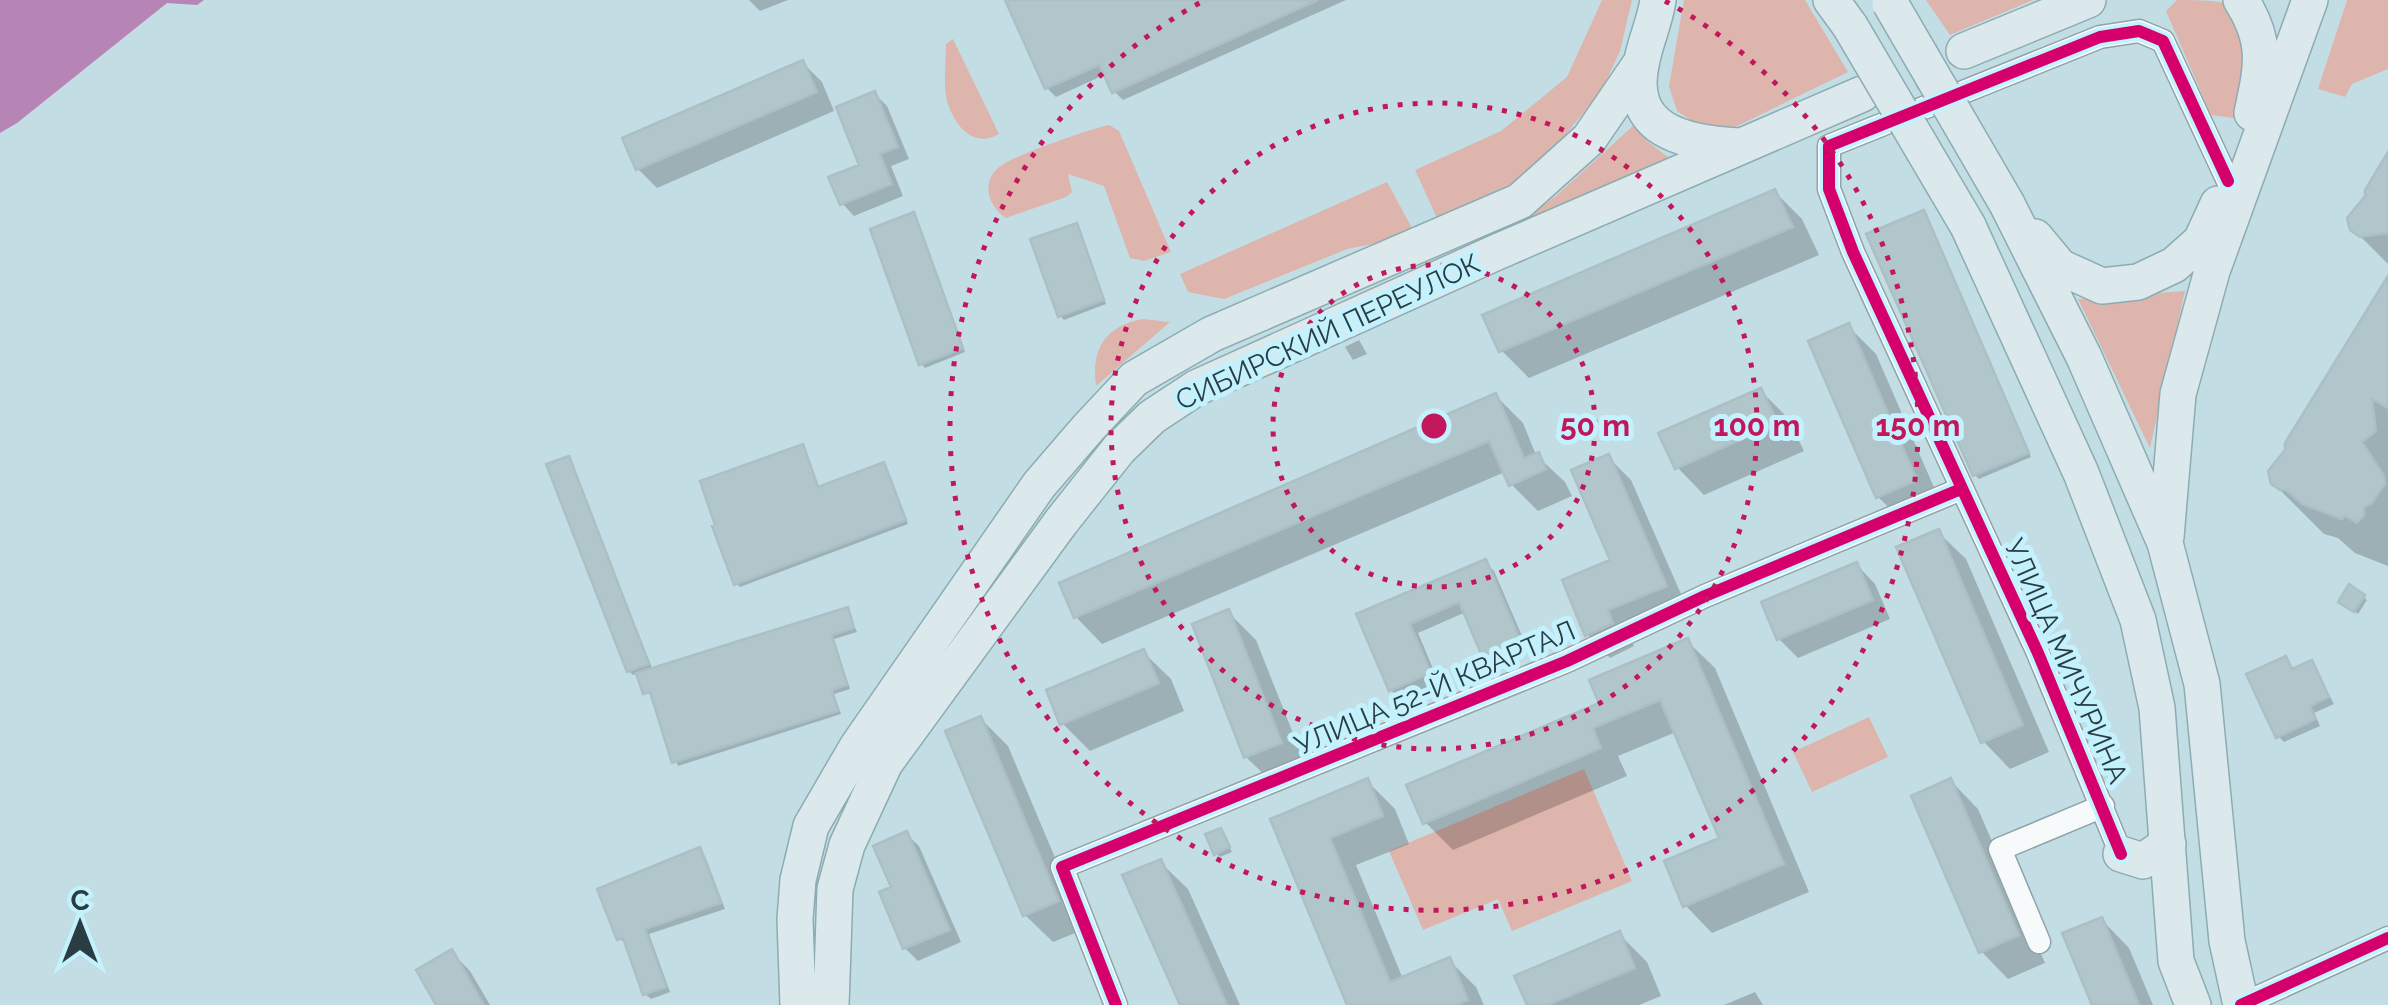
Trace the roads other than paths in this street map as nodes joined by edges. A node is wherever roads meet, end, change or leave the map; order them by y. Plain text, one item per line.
1 (1658, 0) edge
2 (2088, 0) edge
3 (2240, 0) edge
4 (2310, 0) edge
5 (1890, 1) edge
6 (1840, 13) edge
7 (1964, 51) tunnel mouth
8 (1641, 63) junction
9 (1862, 94) tunnel mouth
10 (1742, 146) junction
11 (2228, 180) junction
12 (2007, 204) junction
13 (1088, 427) junction
14 (1119, 449) junction
15 (1961, 490) junction
16 (2165, 543) junction
17 (871, 755) junction
18 (2103, 806) junction
19 (2168, 844) junction
20 (2121, 854) joint
21 (2388, 938) edge
22 (2038, 942) dead end
23 (831, 963) junction
24 (795, 966) junction
25 (798, 1005) edge
26 (831, 1005) edge
27 (1116, 1005) edge
28 (2193, 1005) edge
29 (2241, 1005) edge

1 - 8 main road
2 - 7 main road
3 - 11 main road
4 - 16 main road
5 - 12 main road, bridge
6 - 19 main road, УЛИЦА МИЧУРИНА, bridge
8 - 10 main road
8 - 13 main road, СИБИРСКИЙ ПЕРЕУЛОК
9 - 10 main road, СИБИРСКИЙ ПЕРЕУЛОК
10 - 14 main road, СИБИРСКИЙ ПЕРЕУЛОК
11 - 12 main road
11 - 15 street, УЛИЦА МИЧУРИНА
12 - 16 main road
13 - 14 main road
13 - 17 main road, СИБИРСКИЙ ПЕРЕУЛОК
14 - 17 main road, СИБИРСКИЙ ПЕРЕУЛОК
15 - 18 street, УЛИЦА МИЧУРИНА
15 - 27 street, УЛИЦА 52-Й КВАРТАЛ
16 - 29 main road
17 - 23 main road, СИБИРСКИЙ ПЕРЕУЛОК
17 - 24 main road, СИБИРСКИЙ ПЕРЕУЛОК
18 - 20 street, УЛИЦА МИЧУРИНА
18 - 22 street, УЛИЦА МИЧУРИНА
19 - 20 main road
19 - 28 main road, УЛИЦА МИЧУРИНА
21 - 29 street
23 - 24 main road
23 - 26 main road, СИБИРСКИЙ ПЕРЕУЛОК
24 - 25 main road, СИБИРСКИЙ ПЕРЕУЛОК

